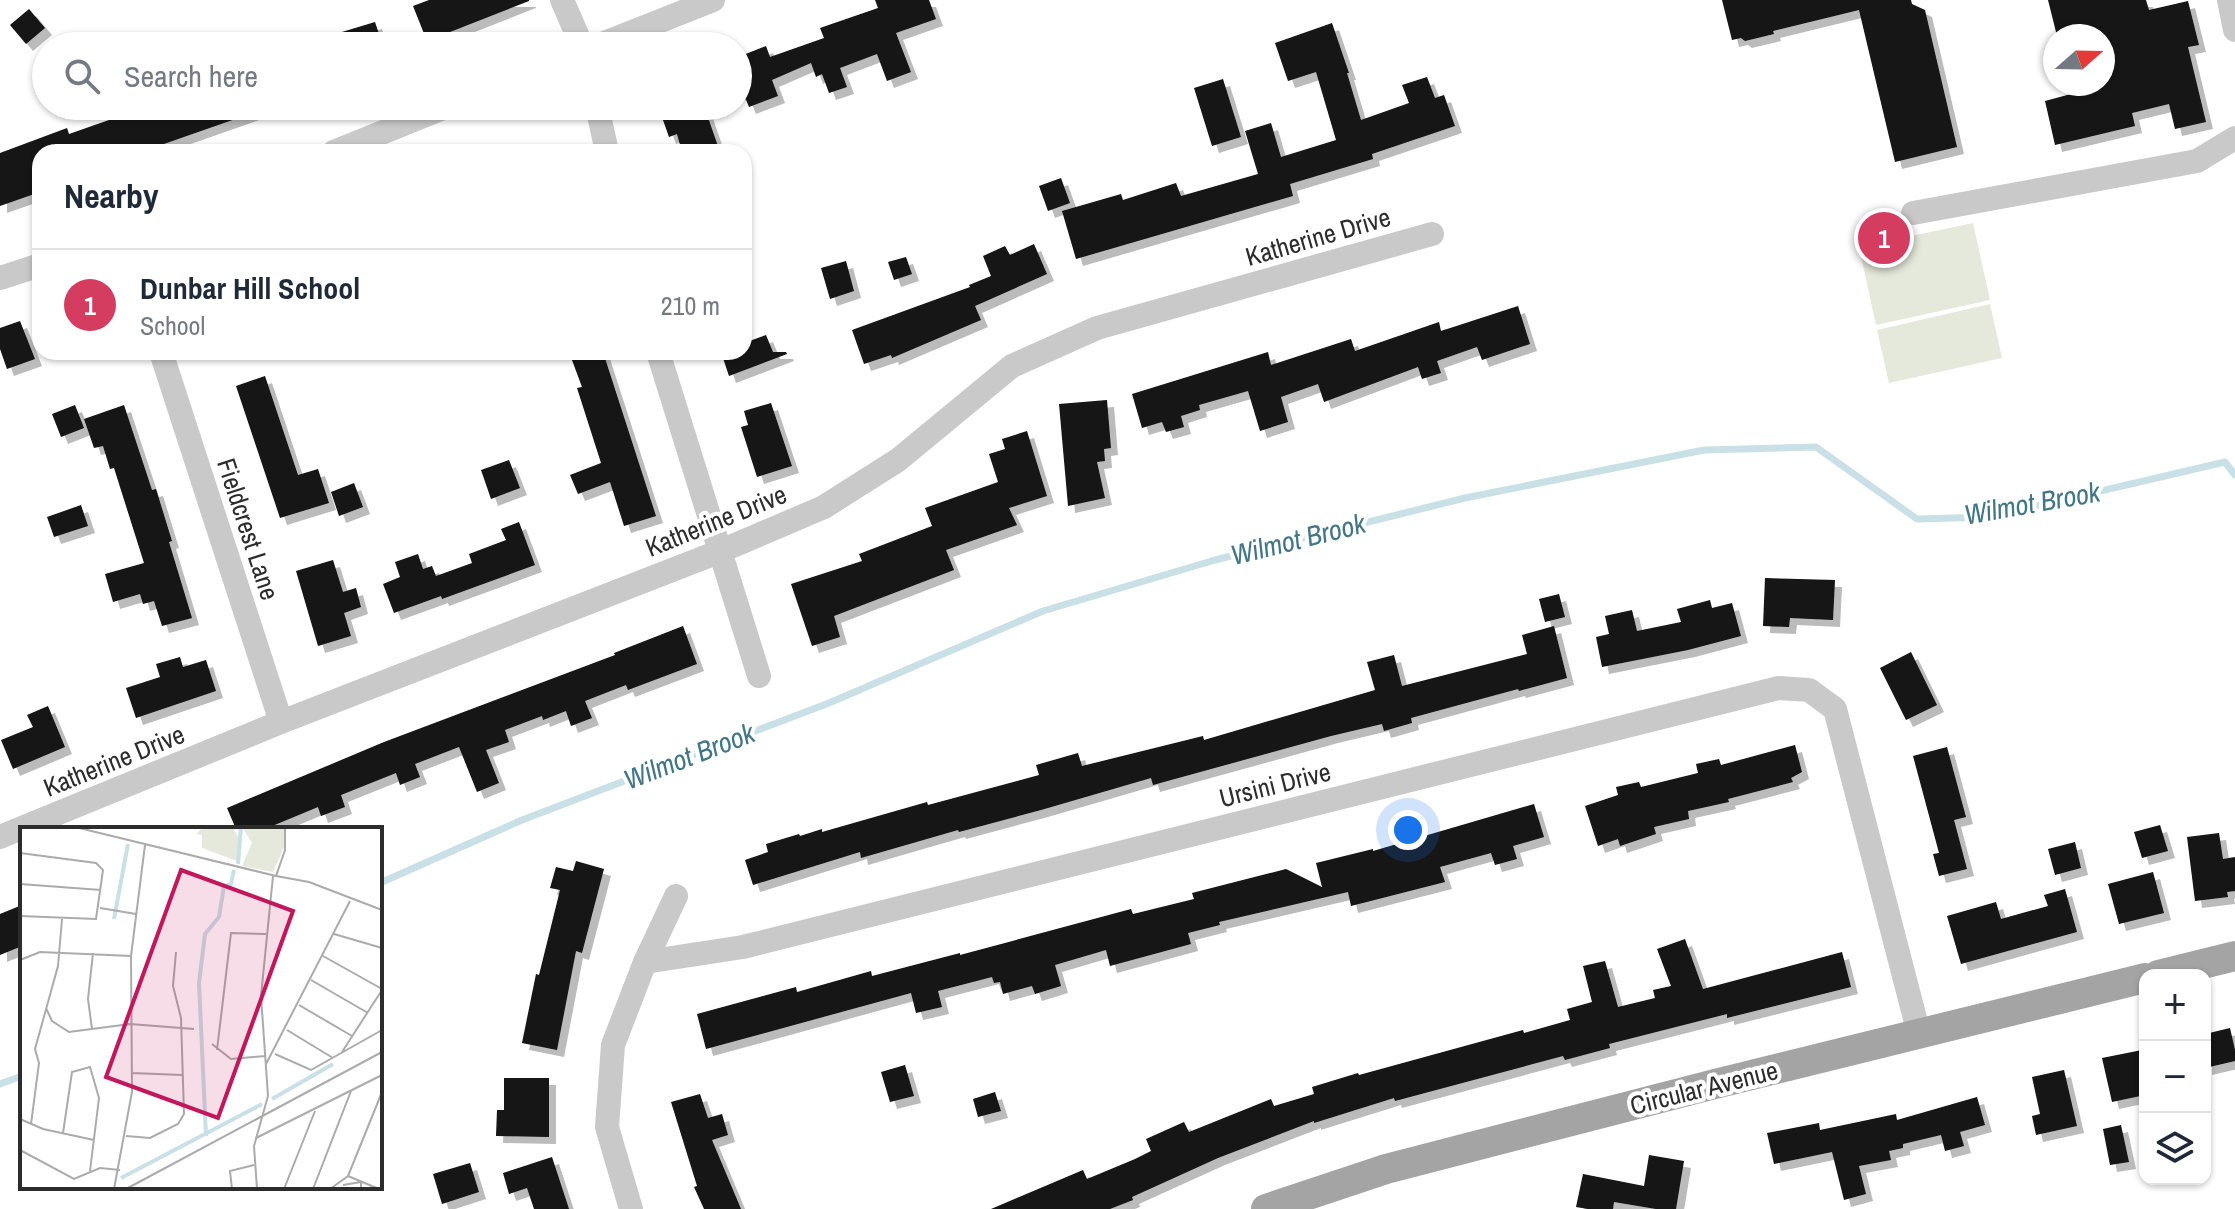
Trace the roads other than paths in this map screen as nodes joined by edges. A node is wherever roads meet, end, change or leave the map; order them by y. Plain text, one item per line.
1 (562, 0) edge
2 (713, 0) edge
3 (2229, 0) edge
4 (2235, 30) edge
5 (576, 32) edge
6 (632, 32) edge
7 (413, 120) edge
8 (600, 120) edge
9 (2235, 138) edge
10 (354, 144) edge
11 (605, 144) edge
12 (1913, 213) dead end
13 (1432, 234) dead end
14 (32, 268) edge
15 (0, 278) edge
16 (164, 360) edge
17 (661, 360) edge
18 (721, 551) junction
19 (759, 676) dead end
20 (281, 722) junction
21 (24, 827) edge
22 (20, 829) edge
23 (0, 837) edge
24 (676, 896) dead end
25 (2235, 956) edge
26 (645, 962) junction
27 (2182, 969) edge
28 (2139, 979) edge
29 (1919, 1034) junction
30 (631, 1209) edge
31 (1266, 1209) edge

1 - 5 street
2 - 6 street
3 - 4 street
7 - 10 street
8 - 11 street
9 - 12 street
13 - 18 street, Katherine Drive
14 - 15 street
16 - 20 street, Fieldcrest Lane
17 - 18 street
18 - 19 street
18 - 20 street, Katherine Drive
20 - 21 street, Katherine Drive
22 - 23 street, Katherine Drive
24 - 26 street
25 - 27 main road
26 - 29 street, Ursini Drive
26 - 30 street
28 - 29 main road, Circular Avenue
29 - 31 main road, Circular Avenue

